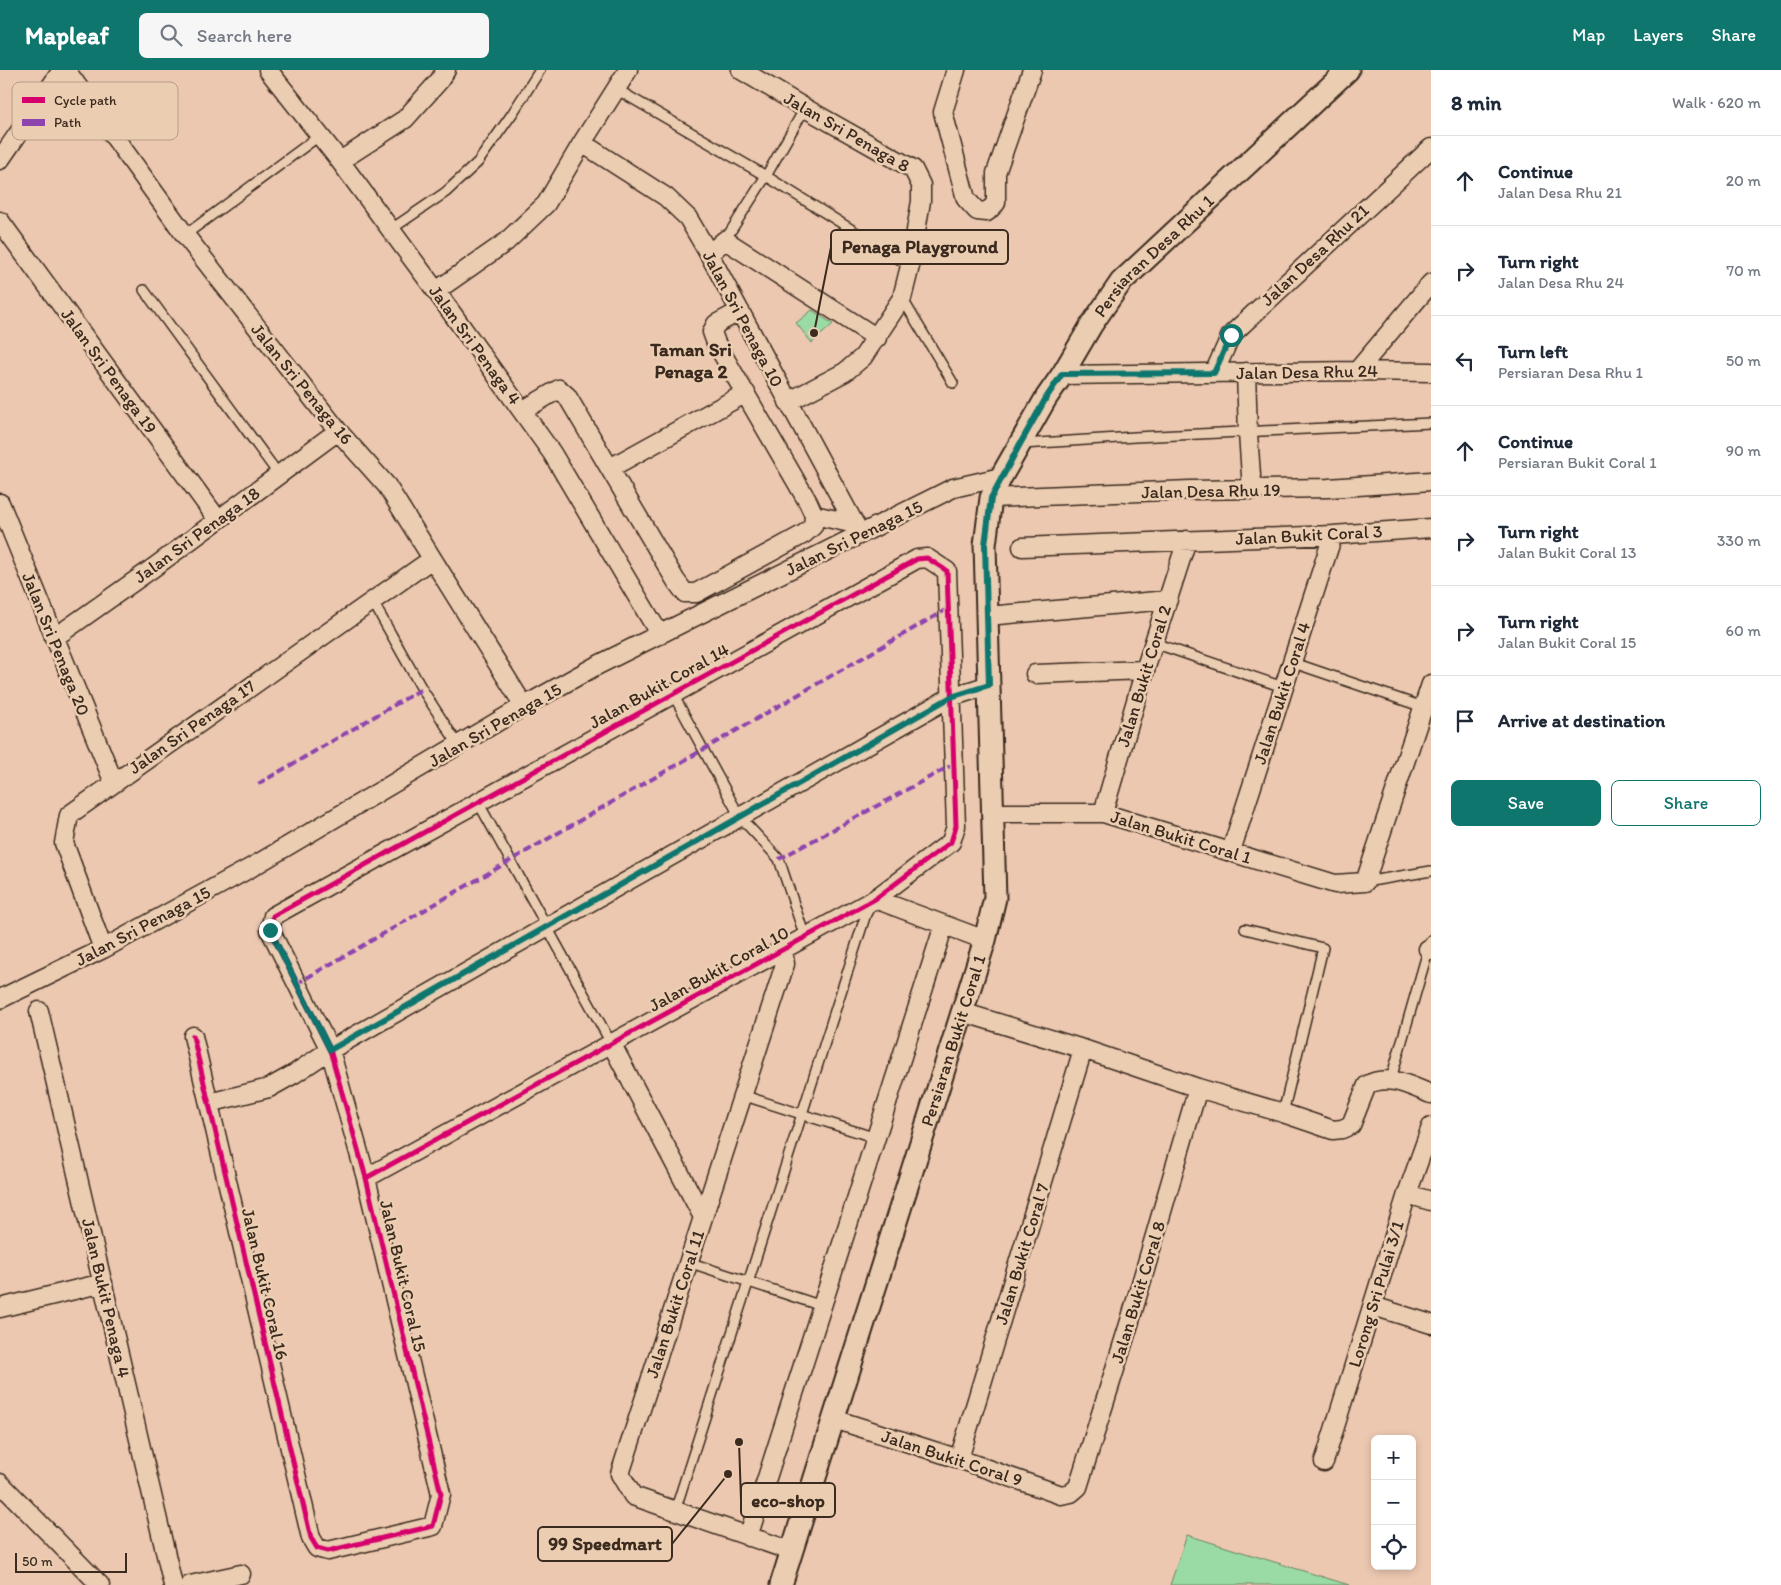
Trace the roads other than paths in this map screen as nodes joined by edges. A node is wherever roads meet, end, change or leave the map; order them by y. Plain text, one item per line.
1 (62, 70) edge
2 (66, 70) edge
3 (268, 70) edge
4 (446, 70) edge
5 (540, 70) edge
6 (628, 70) edge
7 (741, 70) edge
8 (956, 70) edge
9 (1032, 70) edge
10 (1348, 70) edge
11 (54, 82) edge
12 (75, 82) edge
13 (616, 89) junction
14 (805, 108) junction
15 (319, 136) junction
16 (14, 140) edge
17 (116, 140) edge
18 (582, 143) junction
19 (1431, 148) edge
20 (0, 160) edge
21 (340, 161) junction
22 (766, 176) junction
23 (0, 221) edge
24 (390, 230) junction
25 (185, 235) junction
26 (725, 240) junction
27 (709, 254) junction
28 (910, 266) junction
29 (1431, 282) edge
30 (144, 290) dead end
31 (436, 291) junction
32 (902, 298) junction
33 (740, 311) junction
34 (877, 338) junction
35 (1356, 371) junction
36 (1246, 372) junction
37 (1431, 372) edge
38 (1214, 373) junction
39 (1062, 374) junction
40 (953, 383) dead end
41 (746, 393) junction
42 (788, 402) junction
43 (522, 411) junction
44 (1431, 423) edge
45 (338, 431) junction
46 (1248, 433) junction
47 (1020, 444) junction
48 (610, 468) junction
49 (279, 475) junction
50 (1002, 477) junction
51 (1431, 481) edge
52 (1252, 490) junction
53 (991, 498) junction
54 (0, 504) edge
55 (814, 515) junction
56 (218, 520) junction
57 (1431, 528) edge
58 (858, 529) junction
59 (1333, 535) junction
60 (1187, 540) junction
61 (1022, 546) dead end
62 (432, 560) junction
63 (1168, 600) junction
64 (373, 602) junction
65 (987, 616) junction
66 (660, 635) junction
67 (54, 638) junction
68 (1154, 643) junction
69 (1291, 662) junction
70 (1145, 670) junction
71 (1035, 674) dead end
72 (1431, 684) edge
73 (989, 685) junction
74 (1283, 687) junction
75 (673, 694) junction
76 (951, 697) junction
77 (524, 706) junction
78 (1427, 708) edge
79 (459, 746) junction
80 (114, 783) junction
81 (478, 802) junction
82 (992, 813) junction
83 (1103, 813) junction
84 (740, 817) junction
85 (1231, 851) junction
86 (1431, 871) edge
87 (1365, 882) junction
88 (875, 899) junction
89 (274, 916) joint
90 (944, 925) junction
91 (547, 926) junction
92 (1245, 930) dead end
93 (805, 937) junction
94 (985, 940) junction
95 (1430, 947) edge
96 (783, 949) junction
97 (103, 950) junction
98 (0, 999) edge
99 (39, 1011) dead end
100 (962, 1012) junction
101 (193, 1036) dead end
102 (611, 1043) junction
103 (1084, 1049) junction
104 (330, 1050) junction
105 (1391, 1079) junction
106 (1198, 1088) junction
107 (1431, 1094) edge
108 (742, 1095) junction
109 (209, 1102) junction
110 (1283, 1113) junction
111 (802, 1114) junction
112 (1431, 1127) edge
113 (876, 1138) junction
114 (366, 1178) junction
115 (1407, 1194) junction
116 (1431, 1201) edge
117 (703, 1217) junction
118 (688, 1262) junction
119 (749, 1281) junction
120 (102, 1283) junction
121 (822, 1306) junction
122 (1373, 1306) junction
123 (0, 1308) edge
124 (1431, 1324) edge
125 (834, 1419) junction
126 (959, 1459) junction
127 (1324, 1462) dead end
128 (0, 1483) edge
129 (1071, 1493) joint
130 (675, 1511) junction
131 (748, 1537) junction
132 (311, 1538) joint
133 (791, 1551) junction
134 (241, 1574) dead end
135 (212, 1583) edge
136 (100, 1585) edge
137 (173, 1585) edge
138 (190, 1585) edge
139 (781, 1585) edge

1 - 11 street
2 - 12 street, Jalan Sri Penaga 16
3 - 15 street, Jalan Sri Penaga 4
4 - 21 street
5 - 24 lane
6 - 13 street
7 - 14 street, Jalan Sri Penaga 8
8 - 9 street
10 - 39 street, Persiaran Desa Rhu 1
13 - 18 street
13 - 22 lane
14 - 22 lane
14 - 28 street, Jalan Sri Penaga 8
15 - 21 street, Jalan Sri Penaga 4
15 - 25 lane
16 - 20 street
17 - 25 street, Jalan Sri Penaga 16
18 - 27 street, Jalan Sri Penaga 10
18 - 31 street
19 - 38 street, Jalan Desa Rhu 21
21 - 24 street, Jalan Sri Penaga 4
22 - 26 lane
22 - 28 lane
23 - 56 street, Jalan Sri Penaga 19
24 - 31 street, Jalan Sri Penaga 4
25 - 45 street, Jalan Sri Penaga 16
26 - 27 street
26 - 34 street
27 - 33 street, Jalan Sri Penaga 10
28 - 32 street
29 - 35 street
30 - 49 lane
31 - 43 street, Jalan Sri Penaga 4
32 - 34 street
32 - 40 lane
33 - 41 street
33 - 42 street, Jalan Sri Penaga 10
34 - 42 street
35 - 36 street, Jalan Desa Rhu 24
35 - 37 street, Jalan Desa Rhu 24
36 - 38 street, Jalan Desa Rhu 24
36 - 46 street
38 - 39 street, Jalan Desa Rhu 24
39 - 47 street, Persiaran Desa Rhu 1
41 - 48 street
41 - 55 street
42 - 58 street, Jalan Sri Penaga 10
43 - 48 street
43 - 66 street, Jalan Sri Penaga 4
44 - 46 lane
45 - 49 street, Jalan Sri Penaga 18
45 - 62 street, Jalan Sri Penaga 16
46 - 47 lane
46 - 52 street
47 - 50 street, Persiaran Desa Rhu 1
48 - 55 street
49 - 56 street, Jalan Sri Penaga 18
50 - 53 street, Persiaran Bukit Coral 1
50 - 58 street, Jalan Sri Penaga 15
51 - 52 street, Jalan Desa Rhu 19
52 - 53 street, Jalan Desa Rhu 19
53 - 65 street, Persiaran Bukit Coral 1
54 - 67 street, Jalan Sri Penaga 20
55 - 58 street
56 - 67 street, Jalan Sri Penaga 18
57 - 59 street, Jalan Bukit Coral 3
58 - 66 street, Jalan Sri Penaga 15
59 - 60 street, Jalan Bukit Coral 3
59 - 69 street, Jalan Bukit Coral 4
60 - 61 street, Jalan Bukit Coral 3
60 - 63 street, Jalan Bukit Coral 2
62 - 64 street, Jalan Sri Penaga 17
62 - 77 street, Jalan Sri Penaga 16
63 - 65 street
63 - 68 street, Jalan Bukit Coral 2
64 - 79 lane
64 - 80 street, Jalan Sri Penaga 17
65 - 73 street, Persiaran Bukit Coral 1
66 - 77 street, Jalan Sri Penaga 15
67 - 80 street, Jalan Sri Penaga 20
68 - 70 street, Jalan Bukit Coral 2
68 - 74 lane
69 - 74 street, Jalan Bukit Coral 4
69 - 78 lane
70 - 71 street
70 - 83 street, Jalan Bukit Coral 2
72 - 78 street
73 - 76 street
73 - 82 street, Persiaran Bukit Coral 1
74 - 85 street, Jalan Bukit Coral 4
75 - 76 street, Jalan Bukit Coral 14
75 - 81 street, Jalan Bukit Coral 14
75 - 84 lane
76 - 84 street
76 - 88 street, Jalan Bukit Coral 10
77 - 79 street, Jalan Sri Penaga 15
78 - 87 street
79 - 97 street, Jalan Sri Penaga 15
80 - 97 street, Jalan Sri Penaga 17
81 - 89 street, Jalan Bukit Coral 14
81 - 91 lane
82 - 83 street, Jalan Bukit Coral 1
82 - 94 street, Persiaran Bukit Coral 1
83 - 85 street, Jalan Bukit Coral 1
84 - 91 street
84 - 93 lane
85 - 87 street, Jalan Bukit Coral 1
86 - 87 lane
88 - 90 street
88 - 93 street, Jalan Bukit Coral 10
88 - 111 lane
89 - 104 street, Jalan Bukit Coral 15
90 - 94 street
90 - 113 street
91 - 102 lane
91 - 104 street
92 - 110 lane
93 - 96 street, Jalan Bukit Coral 10
94 - 100 street, Persiaran Bukit Coral 1
95 - 105 lane
96 - 102 street, Jalan Bukit Coral 10
96 - 108 street, Jalan Bukit Coral 11
97 - 98 street, Jalan Sri Penaga 15
99 - 120 street, Jalan Bukit Penaga 4
100 - 103 street
100 - 125 street, Persiaran Bukit Coral 1
101 - 109 street, Jalan Bukit Coral 16
102 - 114 street, Jalan Bukit Coral 10
102 - 117 street
103 - 106 street
103 - 126 street, Jalan Bukit Coral 7
104 - 109 street
104 - 114 street, Jalan Bukit Coral 15
105 - 107 street
105 - 110 street
106 - 110 street
106 - 129 street, Jalan Bukit Coral 8
108 - 111 lane
108 - 117 street, Jalan Bukit Coral 11
109 - 132 street, Jalan Bukit Coral 16
111 - 113 lane
111 - 119 lane
112 - 115 street, Lorong Sri Pulai 3/1
113 - 121 street
114 - 132 street, Jalan Bukit Coral 15
115 - 116 street
115 - 122 street, Lorong Sri Pulai 3/1
117 - 118 street, Jalan Bukit Coral 11
118 - 119 lane
118 - 130 street, Jalan Bukit Coral 11
119 - 121 lane
119 - 130 lane
120 - 123 street
120 - 137 street, Jalan Bukit Penaga 4
121 - 131 street
122 - 124 street
122 - 127 street, Lorong Sri Pulai 3/1
125 - 126 street, Jalan Bukit Coral 9
125 - 133 street, Persiaran Bukit Coral 1
126 - 129 street, Jalan Bukit Coral 9
128 - 136 street
130 - 131 street, Jalan Bukit Coral 11
131 - 133 street, Jalan Bukit Coral 11
133 - 139 street, Persiaran Bukit Coral 1
134 - 135 street
135 - 138 street

